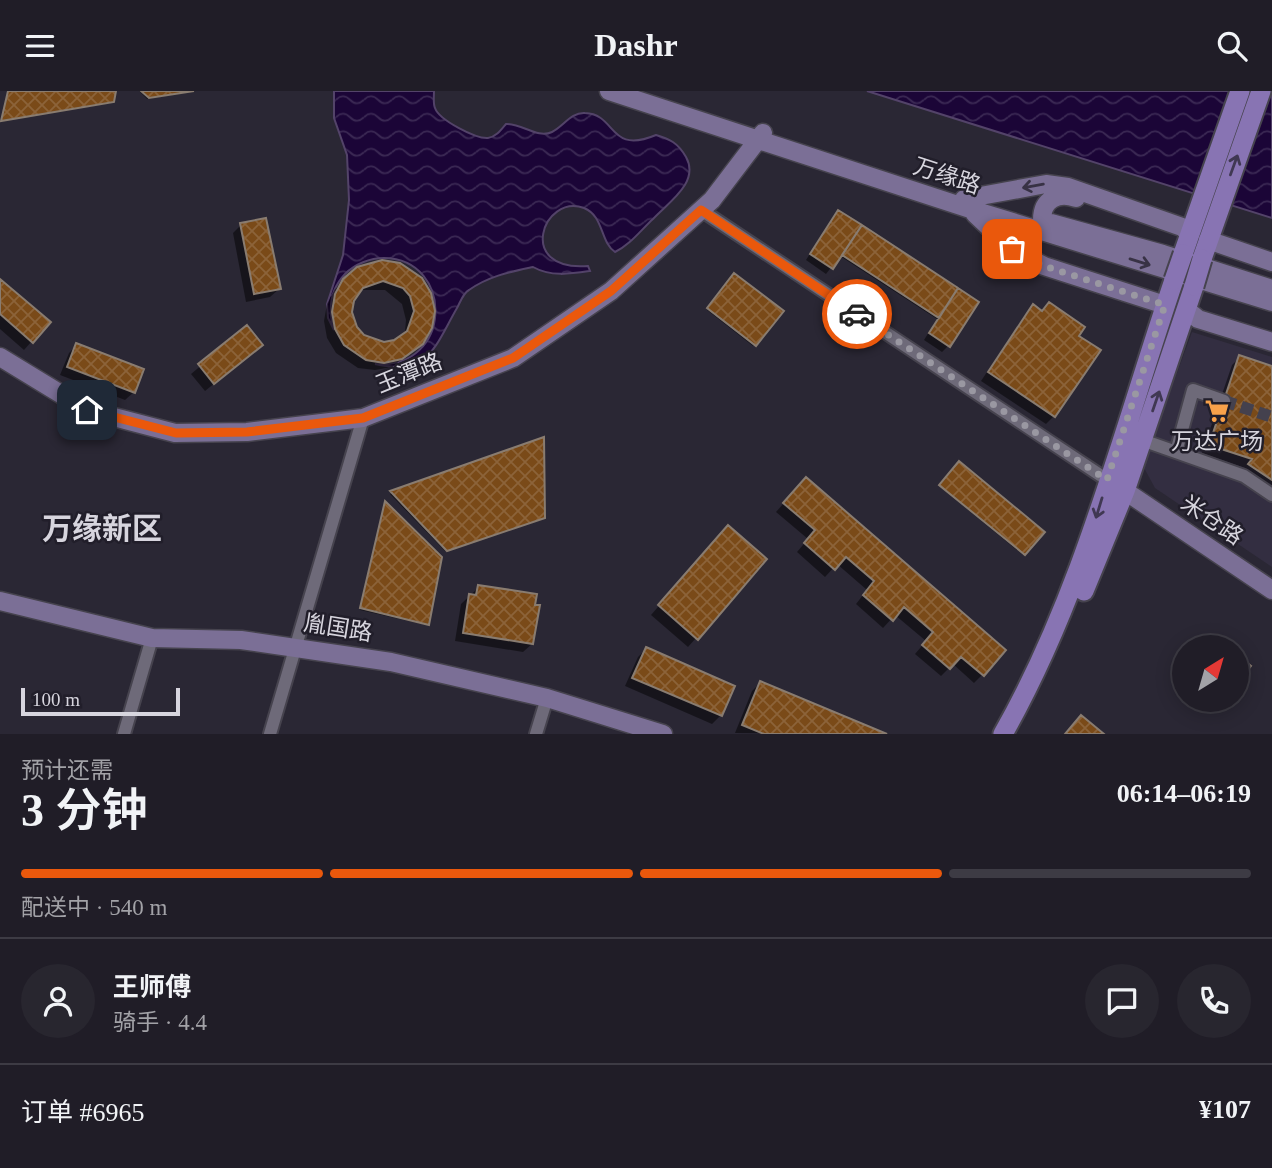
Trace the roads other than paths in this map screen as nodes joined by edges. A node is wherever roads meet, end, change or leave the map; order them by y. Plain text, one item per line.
1 (609, 91) edge
2 (636, 91) edge
3 (1240, 91) edge
4 (1261, 91) edge
5 (760, 136) junction
6 (967, 204) junction
7 (701, 210) junction
8 (1047, 228) junction
9 (1201, 237) junction
10 (1272, 255) edge
11 (1272, 262) edge
12 (1272, 289) edge
13 (1272, 302) edge
14 (1165, 305) junction
15 (1187, 310) junction
16 (1272, 339) edge
17 (0, 357) edge
18 (1224, 401) tunnel mouth
19 (363, 418) junction
20 (1142, 440) junction
21 (1175, 452) junction
22 (1107, 480) junction
23 (1125, 491) junction
24 (1272, 495) edge
25 (1272, 590) edge
26 (0, 601) edge
27 (152, 638) junction
28 (296, 646) junction
29 (547, 698) junction
30 (124, 734) edge
31 (270, 734) edge
32 (536, 734) edge
33 (663, 734) edge
34 (1003, 734) edge
35 (1016, 734) edge

1 - 5 main road, 万缘路
2 - 5 main road, 万缘路
3 - 9 main road
9 -> 4 main road
5 - 6 main road, 万缘路
5 - 7 main road, 玉潭路
6 - 8 main road, 万缘路
9 -> 6 main road
6 - 14 main road
7 - 19 main road, 玉潭路
7 - 22 street
8 - 9 main road
8 - 12 main road, 万缘路
8 -> 13 main road, 万缘路
8 - 14 main road
9 - 10 main road
9 - 11 main road
9 - 14 main road, bridge
9 - 15 main road, bridge
14 - 22 main road
15 - 16 main road
20 -> 15 main road
17 - 19 main road, 玉潭路
18 - 21 street
19 - 28 street
20 - 21 street
20 - 23 main road
21 - 24 street
22 - 23 street
22 -> 34 main road
23 - 25 main road, 米仓路
23 - 35 main road
26 - 27 main road, 胤国路
27 - 28 main road, 胤国路
27 - 30 street
28 - 29 main road, 胤国路
28 - 31 street
29 - 32 street
29 - 33 main road, 胤国路

